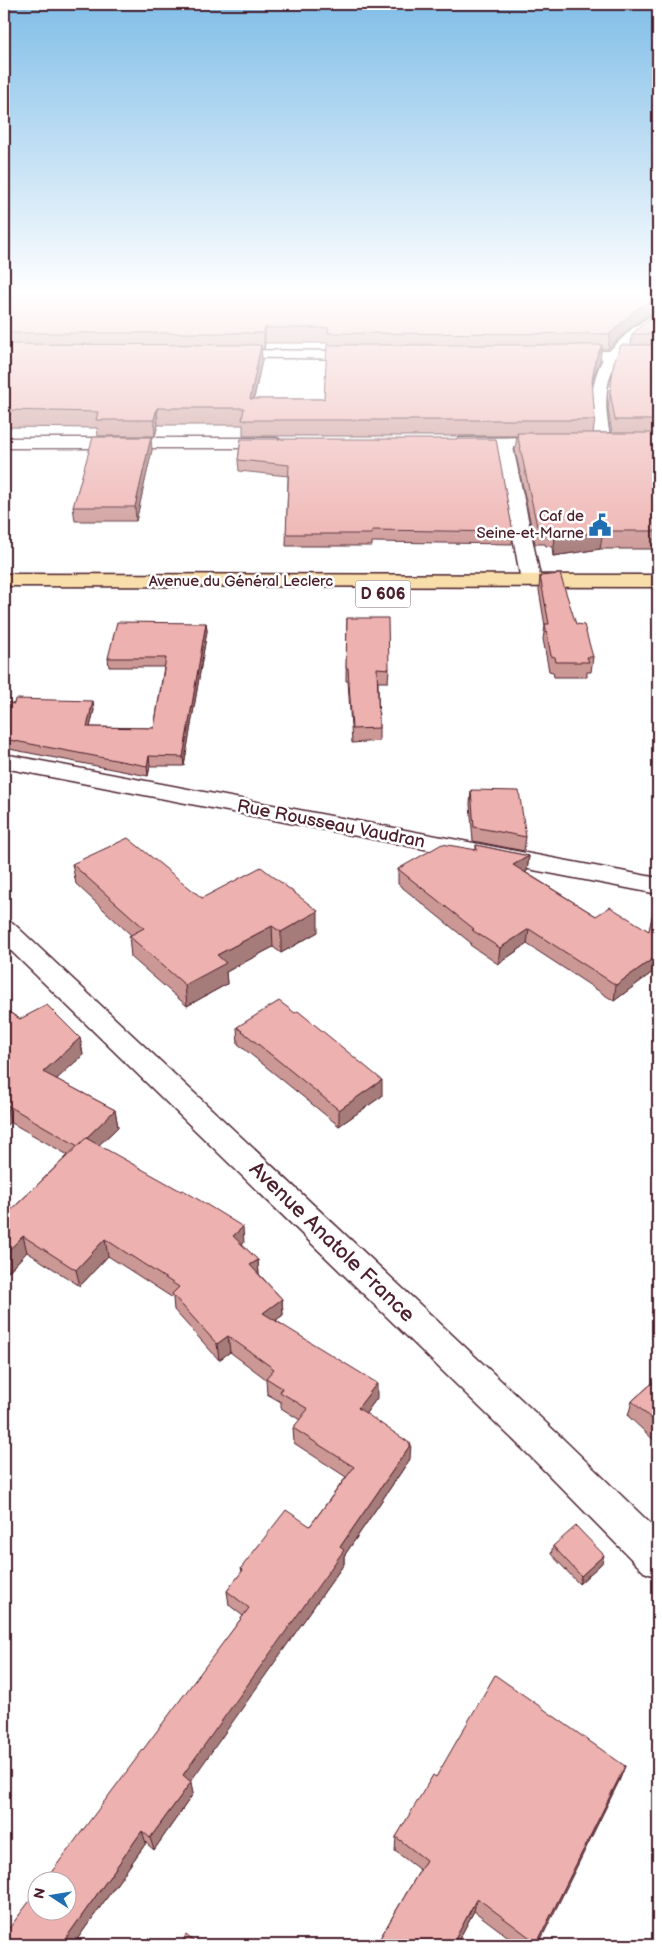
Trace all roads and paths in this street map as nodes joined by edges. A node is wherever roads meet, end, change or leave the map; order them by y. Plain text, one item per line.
1 (604, 381) edge
2 (571, 442) edge
3 (4, 443) edge
4 (288, 443) edge
5 (445, 443) edge
6 (504, 443) junction
7 (622, 443) edge
8 (4, 580) edge
9 (532, 581) junction
10 (658, 581) edge
11 (4, 592) edge
12 (658, 594) edge
13 (4, 761) edge
14 (658, 886) edge
15 (4, 929) edge
16 (658, 1558) edge

1 - 7 street
2 - 6 street
3 - 4 street
5 - 6 street
6 - 9 street
8 - 9 main road, Avenue du Général Leclerc / D 606
9 - 10 main road, Avenue du Général Leclerc / D 606
11 - 12 main road, Avenue du Général Leclerc / D 606
13 - 14 street, Rue Rousseau Vaudran
15 - 16 street, Avenue Anatole France

